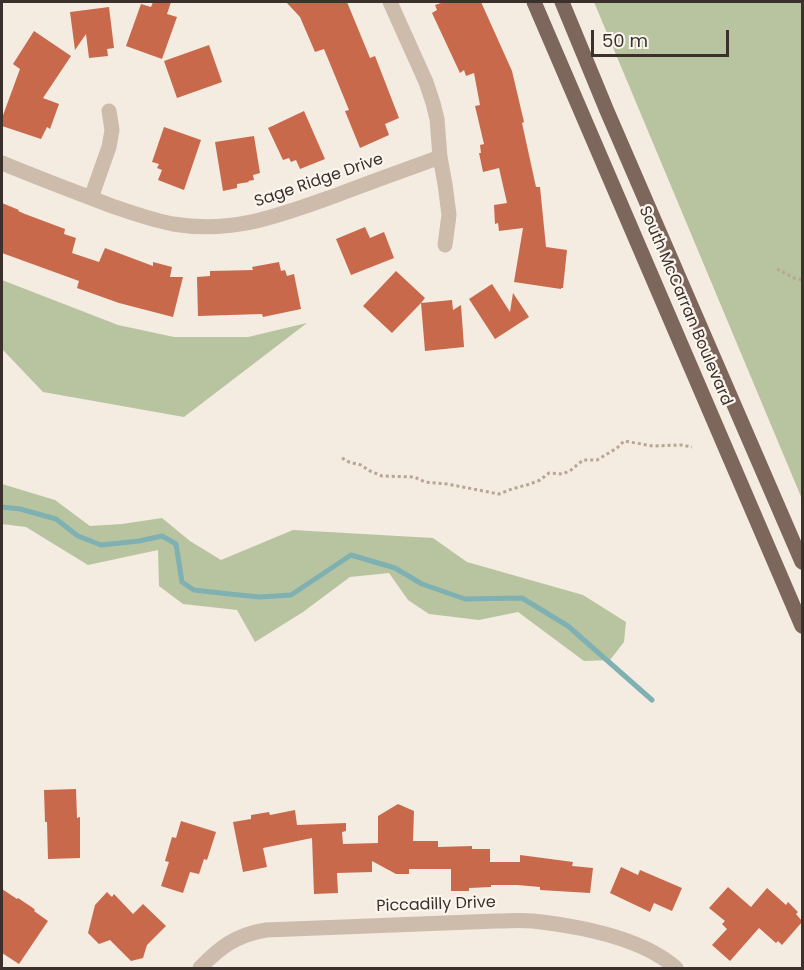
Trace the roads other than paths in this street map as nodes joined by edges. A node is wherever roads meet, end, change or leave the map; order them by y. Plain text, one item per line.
1 (390, 2) edge
2 (534, 2) edge
3 (562, 2) edge
4 (109, 111) dead end
5 (440, 157) junction
6 (2, 163) edge
7 (91, 198) junction
8 (446, 245) dead end
9 (802, 562) edge
10 (802, 626) edge
11 (200, 969) edge
12 (676, 969) edge

1 - 5 street
2 - 10 main road, South McCarran Boulevard
3 - 9 main road, South McCarran Boulevard
4 - 7 street
5 - 7 street, Sage Ridge Drive
5 - 8 street
6 - 7 street, Sage Ridge Drive
11 - 12 street, Piccadilly Drive

